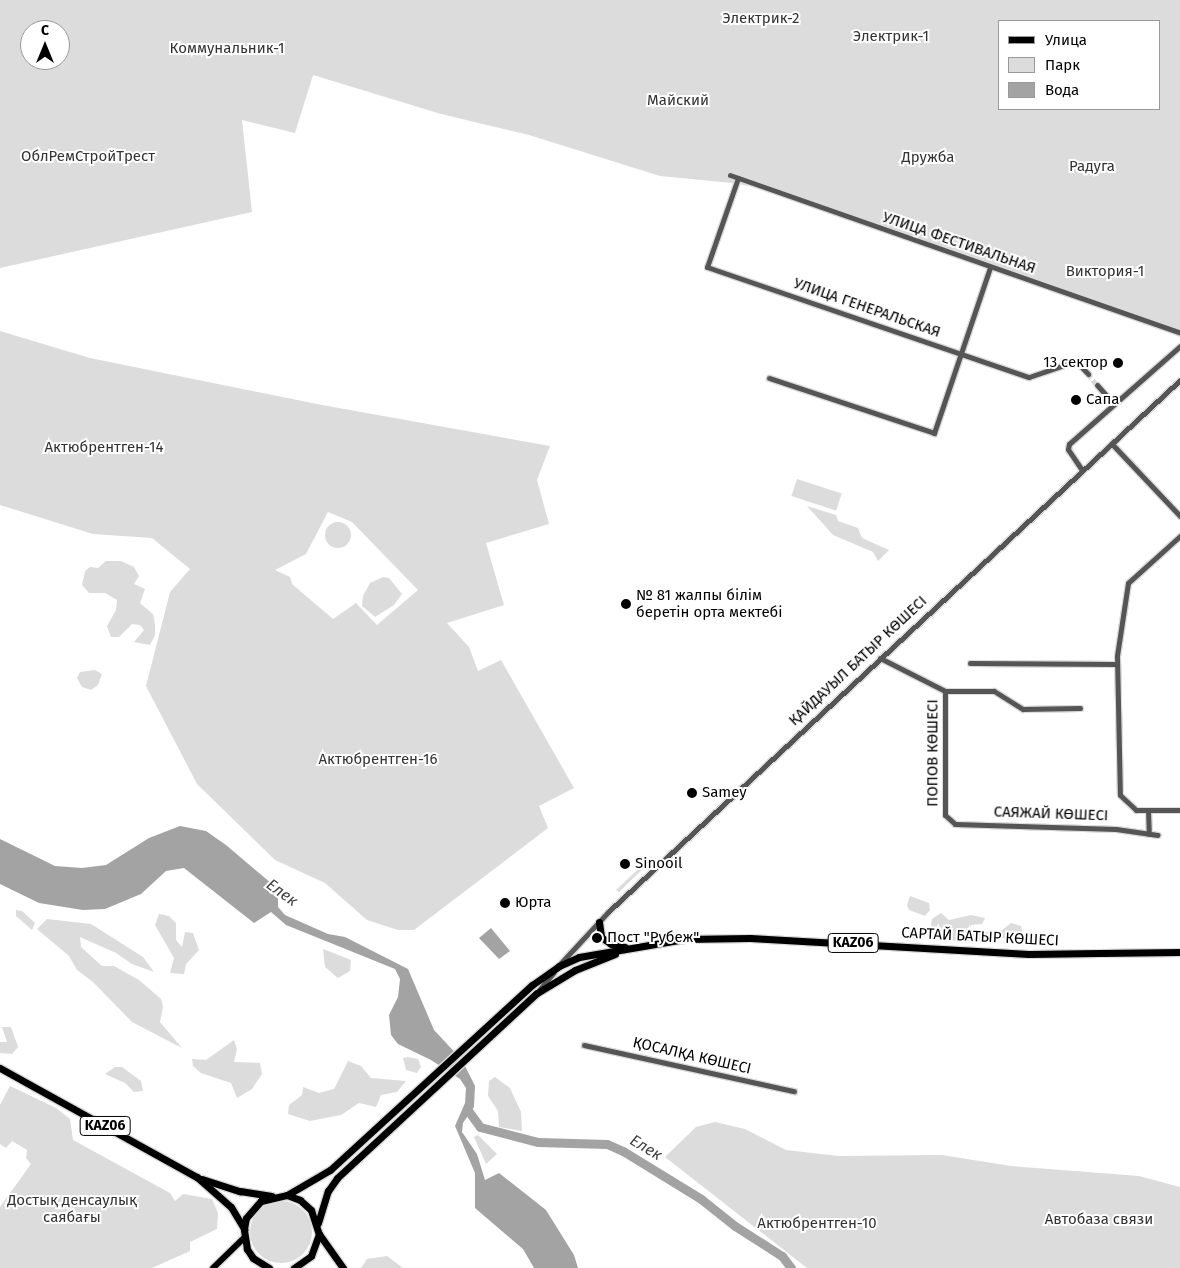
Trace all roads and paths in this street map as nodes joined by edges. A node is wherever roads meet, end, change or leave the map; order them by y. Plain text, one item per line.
1 (730, 175) dead end
2 (738, 178) junction
3 (990, 268) junction
4 (1180, 333) edge
5 (1180, 346) edge
6 (961, 354) junction
7 (1088, 374) tunnel mouth
8 (769, 378) dead end
9 (1180, 380) edge
10 (1097, 384) tunnel mouth
11 (1114, 404) junction
12 (1112, 444) junction
13 (1082, 470) junction
14 (1180, 516) edge
15 (1180, 536) edge
16 (880, 658) junction
17 (970, 663) dead end
18 (1117, 664) junction
19 (945, 691) junction
20 (1080, 708) dead end
21 (1148, 810) junction
22 (1180, 810) edge
23 (945, 815) joint
24 (1149, 834) junction
25 (1158, 835) dead end
26 (599, 922) junction
27 (630, 948) junction
28 (1180, 952) edge
29 (559, 966) junction
30 (537, 993) junction
31 (584, 1045) dead end
32 (0, 1068) edge
33 (794, 1092) dead end
34 (197, 1177) junction
35 (287, 1195) junction
36 (272, 1196) junction
37 (318, 1223) junction
38 (244, 1229) junction
39 (319, 1234) junction
40 (244, 1238) junction
41 (213, 1268) edge
42 (269, 1268) edge
43 (294, 1268) edge
44 (343, 1268) edge

1 - 2 street, УЛИЦА ФЕСТИВАЛЬНАЯ
2 - 3 street, УЛИЦА ФЕСТИВАЛЬНАЯ
2 - 6 street, УЛИЦА ГЕНЕРАЛЬСКАЯ
3 - 4 street, УЛИЦА ФЕСТИВАЛЬНАЯ
3 - 6 street
5 - 11 street
6 - 7 street, УЛИЦА ГЕНЕРАЛЬСКАЯ
6 - 8 street
9 - 12 street, ҚАЙДАУЫЛ БАТЫР КӨШЕСІ
10 - 11 street
11 - 13 street
12 - 13 street, ҚАЙДАУЫЛ БАТЫР КӨШЕСІ
12 - 14 street
13 - 16 street, ҚАЙДАУЫЛ БАТЫР КӨШЕСІ
15 - 18 street
16 - 19 street
16 - 26 street, ҚАЙДАУЫЛ БАТЫР КӨШЕСІ
17 - 18 street
18 - 21 street
19 - 20 street
19 - 23 street, ПОПОВ КӨШЕСІ
21 - 22 street
21 - 24 street
23 - 24 street, САЯЖАЙ КӨШЕСІ
24 - 25 street, САЯЖАЙ КӨШЕСІ
26 - 27 highway
26 - 29 street, ҚАЙДАУЫЛ БАТЫР КӨШЕСІ
27 - 28 highway, САРТАЙ БАТЫР КӨШЕСІ / KАZ06
27 - 29 highway, KАZ06
27 - 30 highway, KАZ06
29 - 30 street, ҚАЙДАУЫЛ БАТЫР КӨШЕСІ
29 - 35 highway, KАZ06
30 - 37 highway, KАZ06
31 - 33 street, ҚОСАЛҚА КӨШЕСІ
32 - 34 highway, KАZ06
34 - 36 highway, KАZ06
34 - 38 highway, KАZ06
35 - 36 highway, KАZ06
35 - 37 highway
36 - 38 highway, KАZ06
37 - 39 highway, KАZ06
38 - 40 highway, KАZ06
39 - 43 highway, KАZ06
39 - 44 highway
40 - 41 main road
40 - 42 highway, KАZ06

